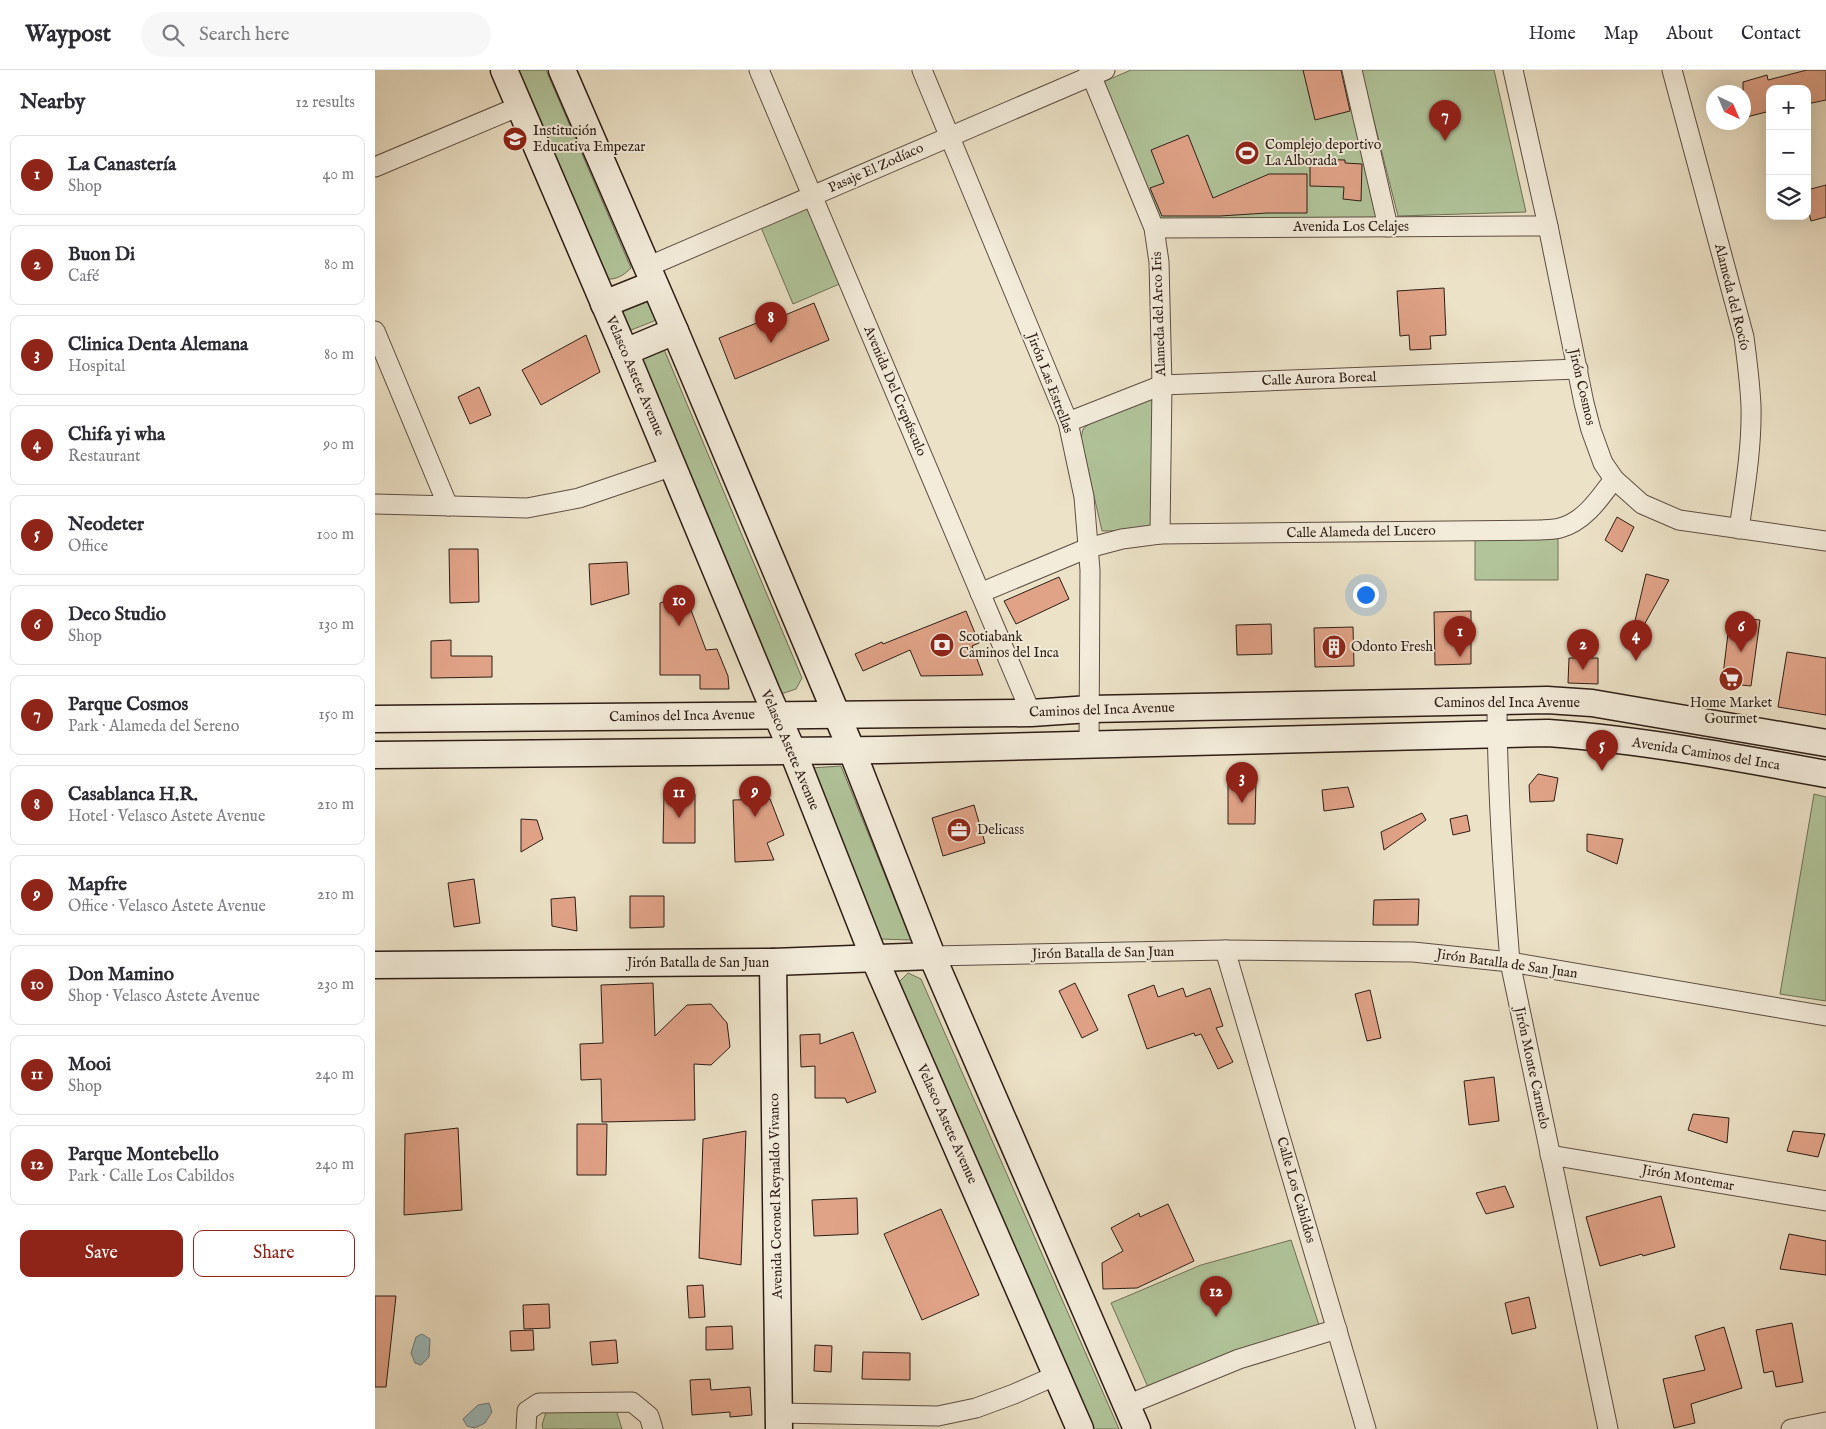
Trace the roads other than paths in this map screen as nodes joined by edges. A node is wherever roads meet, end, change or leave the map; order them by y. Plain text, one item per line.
1 (504, 70) edge
2 (562, 70) edge
3 (759, 70) edge
4 (922, 70) edge
5 (1352, 70) edge
6 (1513, 70) edge
7 (1672, 70) edge
8 (1095, 72) edge
9 (519, 106) junction
10 (951, 136) junction
11 (375, 166) edge
12 (812, 196) junction
13 (1548, 226) junction
14 (1388, 227) junction
15 (1154, 228) junction
16 (650, 276) junction
17 (605, 304) junction
18 (375, 331) edge
19 (675, 331) junction
20 (625, 352) junction
21 (1578, 369) junction
22 (1161, 385) junction
23 (1068, 422) junction
24 (673, 466) junction
25 (1614, 479) junction
26 (375, 504) edge
27 (449, 506) junction
28 (1739, 529) junction
29 (1160, 534) junction
30 (1826, 541) edge
31 (1088, 548) junction
32 (980, 593) junction
33 (1497, 702) junction
34 (1090, 709) junction
35 (1031, 713) junction
36 (777, 715) junction
37 (836, 715) junction
38 (375, 719) edge
39 (1497, 735) junction
40 (1826, 743) edge
41 (1089, 746) junction
42 (852, 751) junction
43 (793, 752) junction
44 (375, 755) edge
45 (1826, 774) edge
46 (1225, 950) junction
47 (932, 956) junction
48 (875, 960) junction
49 (773, 962) junction
50 (1510, 962) junction
51 (375, 965) edge
52 (1826, 1016) edge
53 (1550, 1154) junction
54 (1826, 1201) edge
55 (1337, 1329) junction
56 (1057, 1375) junction
57 (1132, 1417) edge
58 (779, 1421) edge
59 (1826, 1422) edge
60 (526, 1429) edge
61 (653, 1429) edge
62 (1080, 1429) edge
63 (1366, 1429) edge
64 (1608, 1429) edge
65 (1791, 1429) edge

1 - 9 main road, Velasco Astete Avenue
2 - 16 main road
3 - 12 street, Avenida Del Crepúsculo
4 - 10 street, Jirón Las Estrellas
5 - 14 street
6 - 13 street, Jirón Cosmos
7 - 28 street, Alameda del Rocío
8 - 10 street, Pasaje El Zodíaco
8 - 15 street, Alameda del Arco Iris
9 - 11 street
9 - 17 main road, Velasco Astete Avenue
10 - 12 street, Pasaje El Zodíaco
10 - 23 street, Jirón Las Estrellas
12 - 16 street, Pasaje El Zodíaco
12 - 32 street, Avenida Del Crepúsculo
13 - 14 street, Avenida Los Celajes
13 - 21 street, Jirón Cosmos
14 - 15 street, Avenida Los Celajes
15 - 22 street, Alameda del Arco Iris
16 - 17 main road
16 - 19 main road
17 - 20 main road, Velasco Astete Avenue
18 - 27 street
19 - 20 main road
19 - 37 main road
20 - 24 main road, Velasco Astete Avenue
21 - 22 street, Calle Aurora Boreal
21 - 25 street, Jirón Cosmos
22 - 23 street, Calle Aurora Boreal
22 - 29 street, Alameda del Arco Iris
23 - 31 street, Jirón Las Estrellas
24 - 27 street
24 - 36 main road, Velasco Astete Avenue
25 - 28 street, Jirón Cosmos
25 - 29 street, Calle Alameda del Lucero
26 - 27 street
28 - 30 street, Jirón Cosmos
29 - 31 street, Calle Alameda del Lucero
31 - 32 street, Calle Alameda del Lucero
31 - 34 street, Jirón Las Estrellas
32 - 35 street, Avenida Del Crepúsculo
33 - 34 main road, Caminos del Inca Avenue
33 - 39 street, Jirón Monte Carmelo
33 - 40 main road, Caminos del Inca Avenue
34 - 35 main road, Caminos del Inca Avenue
34 - 41 street, Jirón Las Estrellas
35 - 37 main road, Caminos del Inca Avenue
36 - 37 main road, Caminos del Inca Avenue
36 - 38 main road, Caminos del Inca Avenue
36 - 43 main road, Velasco Astete Avenue
37 - 42 main road
39 - 41 main road
39 - 45 main road, Avenida Caminos del Inca
39 - 50 street, Jirón Monte Carmelo
41 - 42 main road
42 - 43 main road
42 - 47 main road
43 - 44 main road
43 - 48 main road, Velasco Astete Avenue
46 - 47 street, Jirón Batalla de San Juan
46 - 50 street, Jirón Batalla de San Juan
46 - 55 street, Calle Los Cabildos
47 - 48 main road, Jirón Batalla de San Juan
47 - 57 main road
48 - 49 main road, Jirón Batalla de San Juan
48 - 56 main road, Velasco Astete Avenue
49 - 51 main road, Jirón Batalla de San Juan
49 - 58 main road, Avenida Coronel Reynaldo Vivanco
50 - 52 street, Jirón Batalla de San Juan
50 - 53 street, Jirón Monte Carmelo
53 - 54 street, Jirón Montemar
53 - 64 street, Jirón Monte Carmelo
55 - 57 street
55 - 63 street, Calle Los Cabildos
56 - 58 street
56 - 62 main road, Velasco Astete Avenue
59 - 65 street
60 - 61 street

